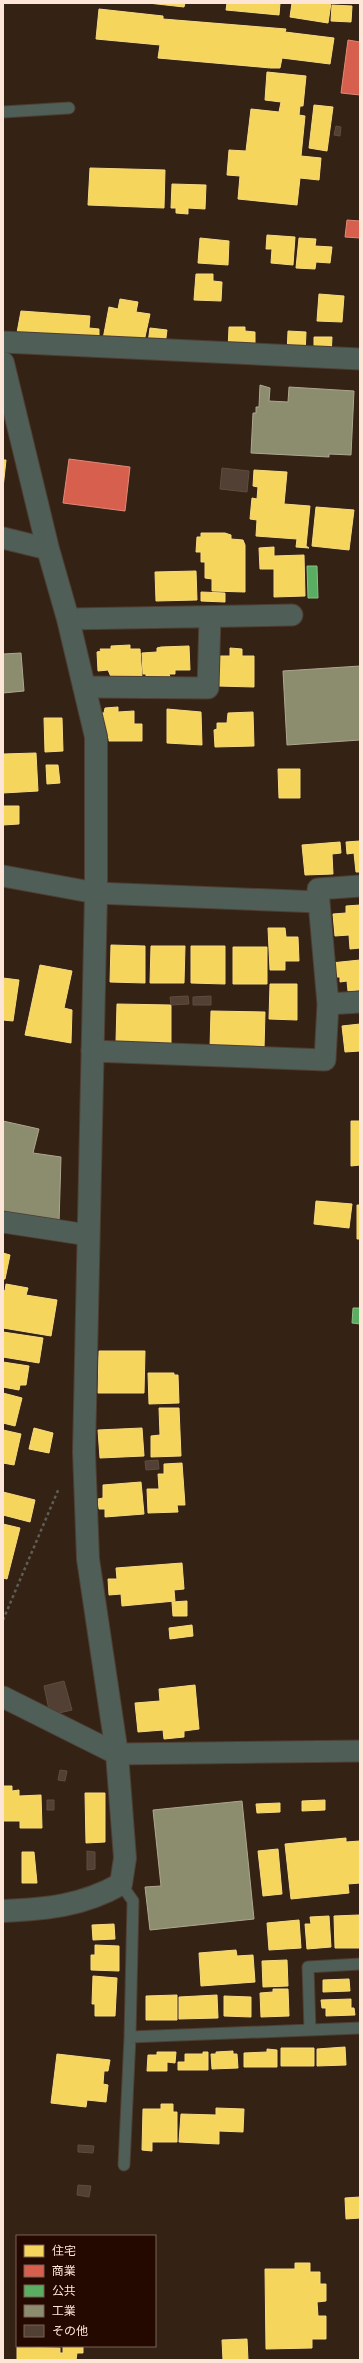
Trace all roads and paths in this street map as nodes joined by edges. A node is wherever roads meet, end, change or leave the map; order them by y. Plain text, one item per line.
1 (69, 108) dead end
2 (3, 112) edge
3 (3, 342) edge
4 (360, 360) edge
5 (3, 363) edge
6 (3, 538) edge
7 (48, 548) junction
8 (292, 615) dead end
9 (210, 616) junction
10 (68, 618) junction
11 (84, 687) junction
12 (3, 876) edge
13 (360, 886) edge
14 (96, 893) junction
15 (319, 902) junction
16 (360, 1002) edge
17 (328, 1004) junction
18 (92, 1051) junction
19 (3, 1222) edge
20 (88, 1234) junction
21 (60, 1485) dead end
22 (3, 1620) edge
23 (3, 1697) edge
24 (360, 1751) edge
25 (117, 1754) junction
26 (121, 1884) junction
27 (3, 1911) edge
28 (360, 1964) edge
29 (360, 2028) edge
30 (310, 2030) junction
31 (130, 2037) junction
32 (124, 2165) dead end

1 - 2 lane
3 - 4 street
5 - 7 street
6 - 7 street
7 - 10 street
8 - 9 street
9 - 10 street
9 - 11 street
10 - 11 street
11 - 14 street
12 - 14 street
13 - 15 street
14 - 15 street
14 - 18 street
15 - 17 street
16 - 17 street
17 - 18 street
18 - 20 street
19 - 20 street
20 - 25 street
21 - 22 path
23 - 25 street
24 - 25 street
25 - 26 street
26 - 27 street
26 - 31 lane
28 - 30 lane
29 - 30 lane
30 - 31 lane
31 - 32 lane

